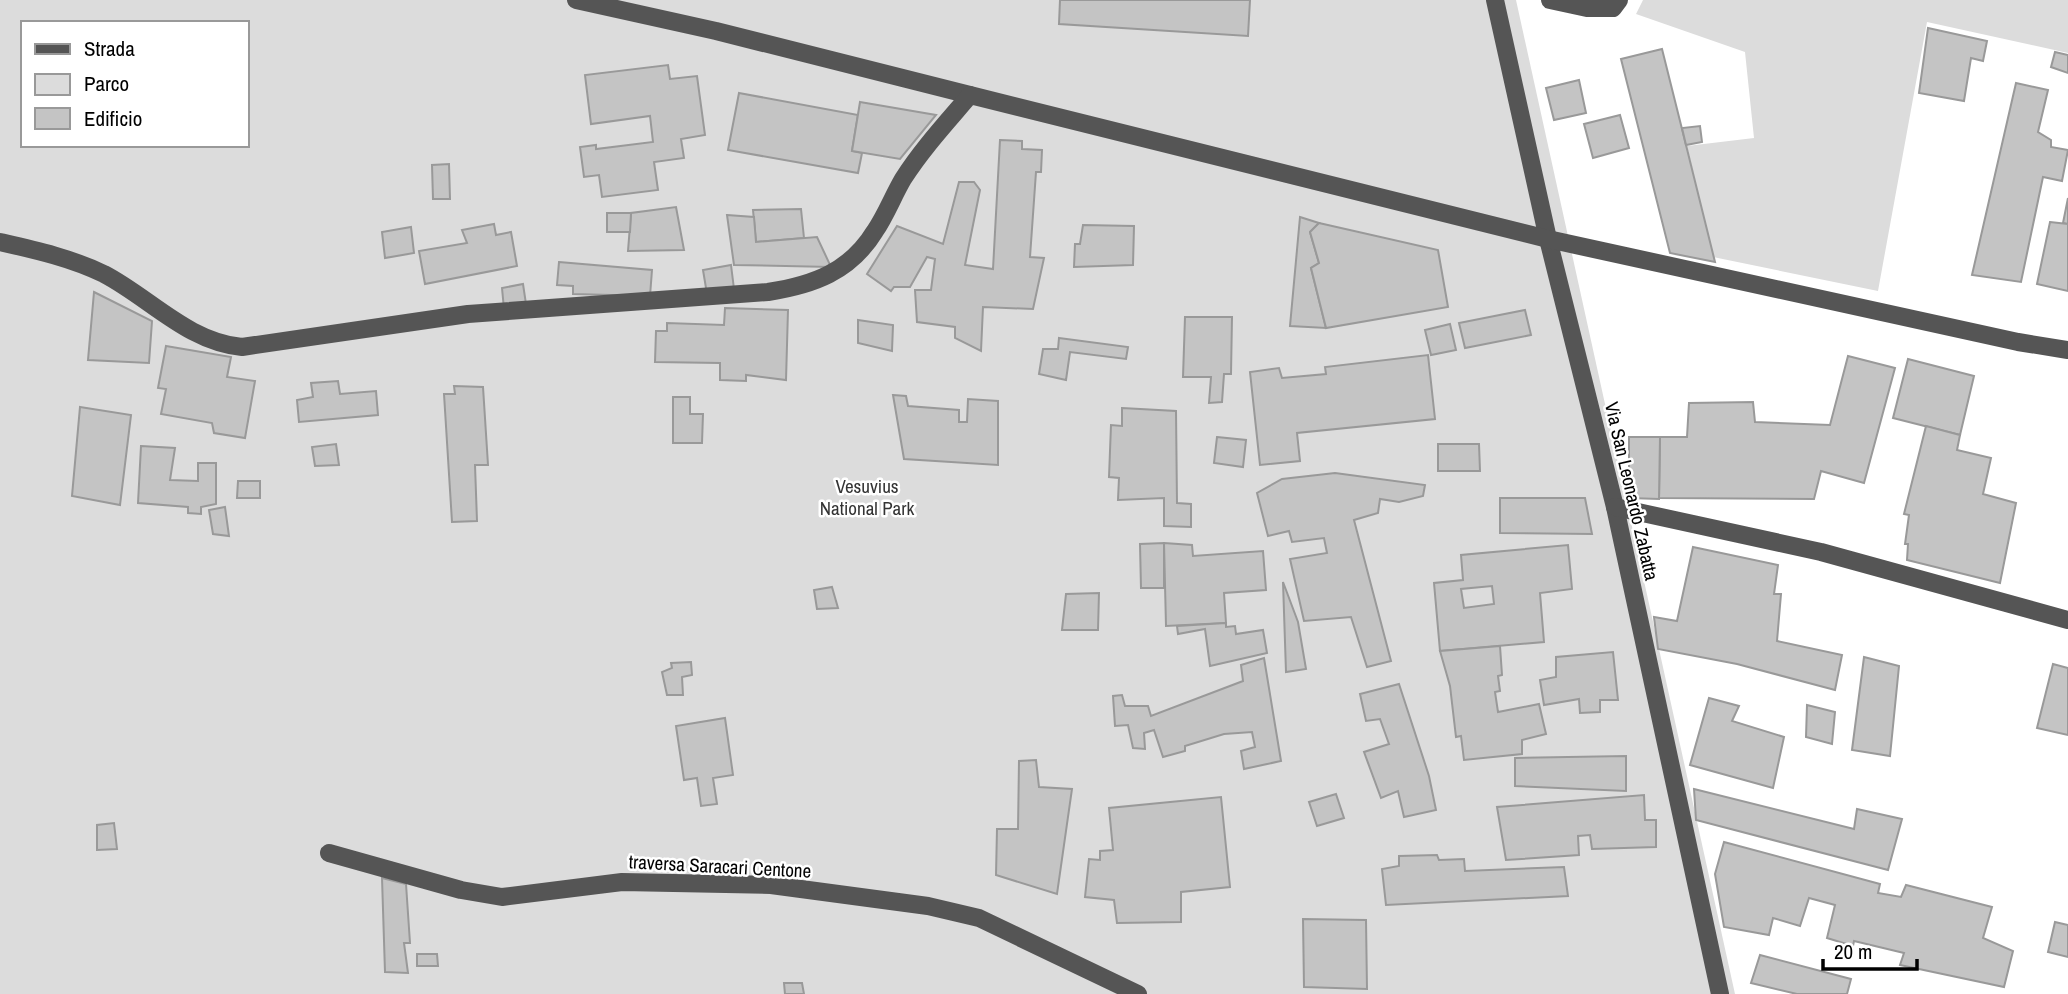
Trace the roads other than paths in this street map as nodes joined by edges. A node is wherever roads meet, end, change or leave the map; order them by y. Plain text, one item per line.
1 (576, 0) edge
2 (1495, 0) edge
3 (1550, 0) edge
4 (1619, 0) edge
5 (970, 95) junction
6 (1548, 239) junction
7 (0, 242) edge
8 (2068, 350) edge
9 (1615, 507) junction
10 (2068, 620) edge
11 (329, 853) dead end
12 (1138, 994) edge
13 (1720, 994) edge

1 - 5 street
2 - 6 street, Via San Leonardo Zabatta
3 - 4 street
5 - 6 street
5 - 7 street
6 - 8 street
6 - 9 street, Via San Leonardo Zabatta
9 - 10 street
9 - 13 street, Via San Leonardo Zabatta
11 - 12 street, traversa Saracari Centone

